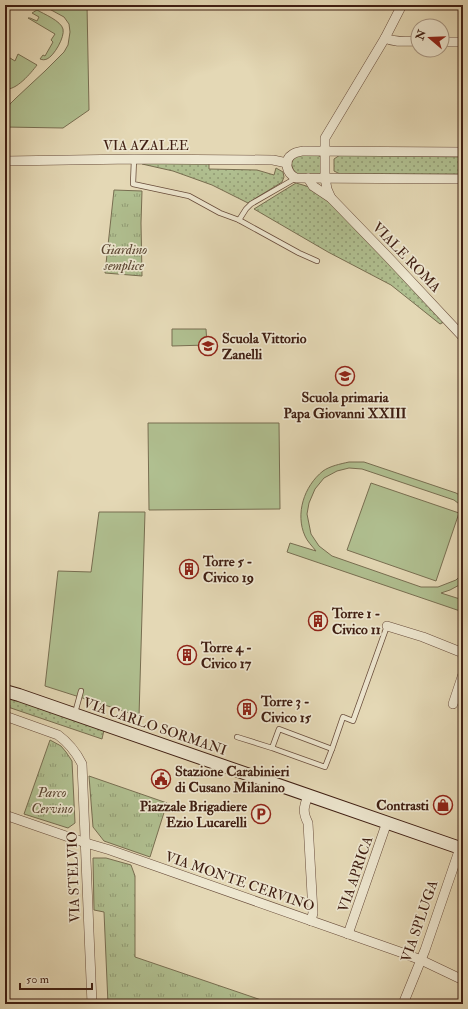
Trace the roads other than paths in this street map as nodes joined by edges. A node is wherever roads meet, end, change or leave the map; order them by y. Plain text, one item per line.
1 (402, 5) edge
2 (385, 38) junction
3 (410, 41) edge
4 (450, 42) edge
5 (463, 42) edge
6 (325, 151) junction
7 (463, 152) edge
8 (134, 159) junction
9 (5, 161) edge
10 (287, 163) junction
11 (296, 178) junction
12 (308, 178) junction
13 (325, 178) junction
14 (463, 179) edge
15 (330, 198) junction
16 (239, 220) junction
17 (317, 261) dead end
18 (463, 337) edge
19 (387, 626) joint
20 (463, 653) edge
21 (463, 674) edge
22 (5, 688) edge
23 (5, 691) edge
24 (81, 691) dead end
25 (19, 694) junction
26 (452, 704) dead end
27 (75, 714) junction
28 (5, 716) edge
29 (237, 737) dead end
30 (272, 748) junction
31 (332, 749) junction
32 (308, 795) junction
33 (5, 815) edge
34 (387, 822) junction
35 (86, 843) junction
36 (462, 848) edge
37 (311, 921) junction
38 (348, 934) junction
39 (421, 960) junction
40 (463, 980) edge
41 (92, 1004) edge
42 (403, 1004) edge

1 - 2 street
2 - 3 street
2 - 6 street
4 - 5 street
6 - 7 street
6 - 10 street
6 - 13 street
8 - 9 street, VIA AZALEE
8 - 10 street, VIA AZALEE
8 - 16 lane
10 - 11 street
11 - 12 street
11 - 16 lane
12 - 13 street
12 - 15 street, VIALE ROMA
13 - 14 street
13 - 15 street
15 - 18 street, VIALE ROMA
16 - 17 lane
19 - 20 street
19 - 31 lane
21 - 26 street
22 - 25 main road, VIA CARLO SORMANI
23 - 25 main road, VIA CARLO SORMANI
24 - 27 lane
25 - 27 main road, VIA CARLO SORMANI
27 - 32 main road, VIA CARLO SORMANI
28 - 35 street, VIA STELVIO
29 - 30 lane, VIA CARLO SORMANI
30 - 31 lane, VIA CARLO SORMANI
30 - 31 lane
32 - 34 main road, VIA CARLO SORMANI
32 - 37 street
33 - 35 street, VIA MONTE CERVINO
34 - 36 main road, VIA CARLO SORMANI
34 - 38 street, VIA APRICA
35 - 37 street, VIA MONTE CERVINO
35 - 41 street, VIA STELVIO
36 - 39 street, VIA SPLUGA
37 - 38 street, VIA MONTE CERVINO
38 - 39 street, VIA MONTE CERVINO
39 - 40 street, VIA MONTE CERVINO
39 - 42 street, VIA SPLUGA

